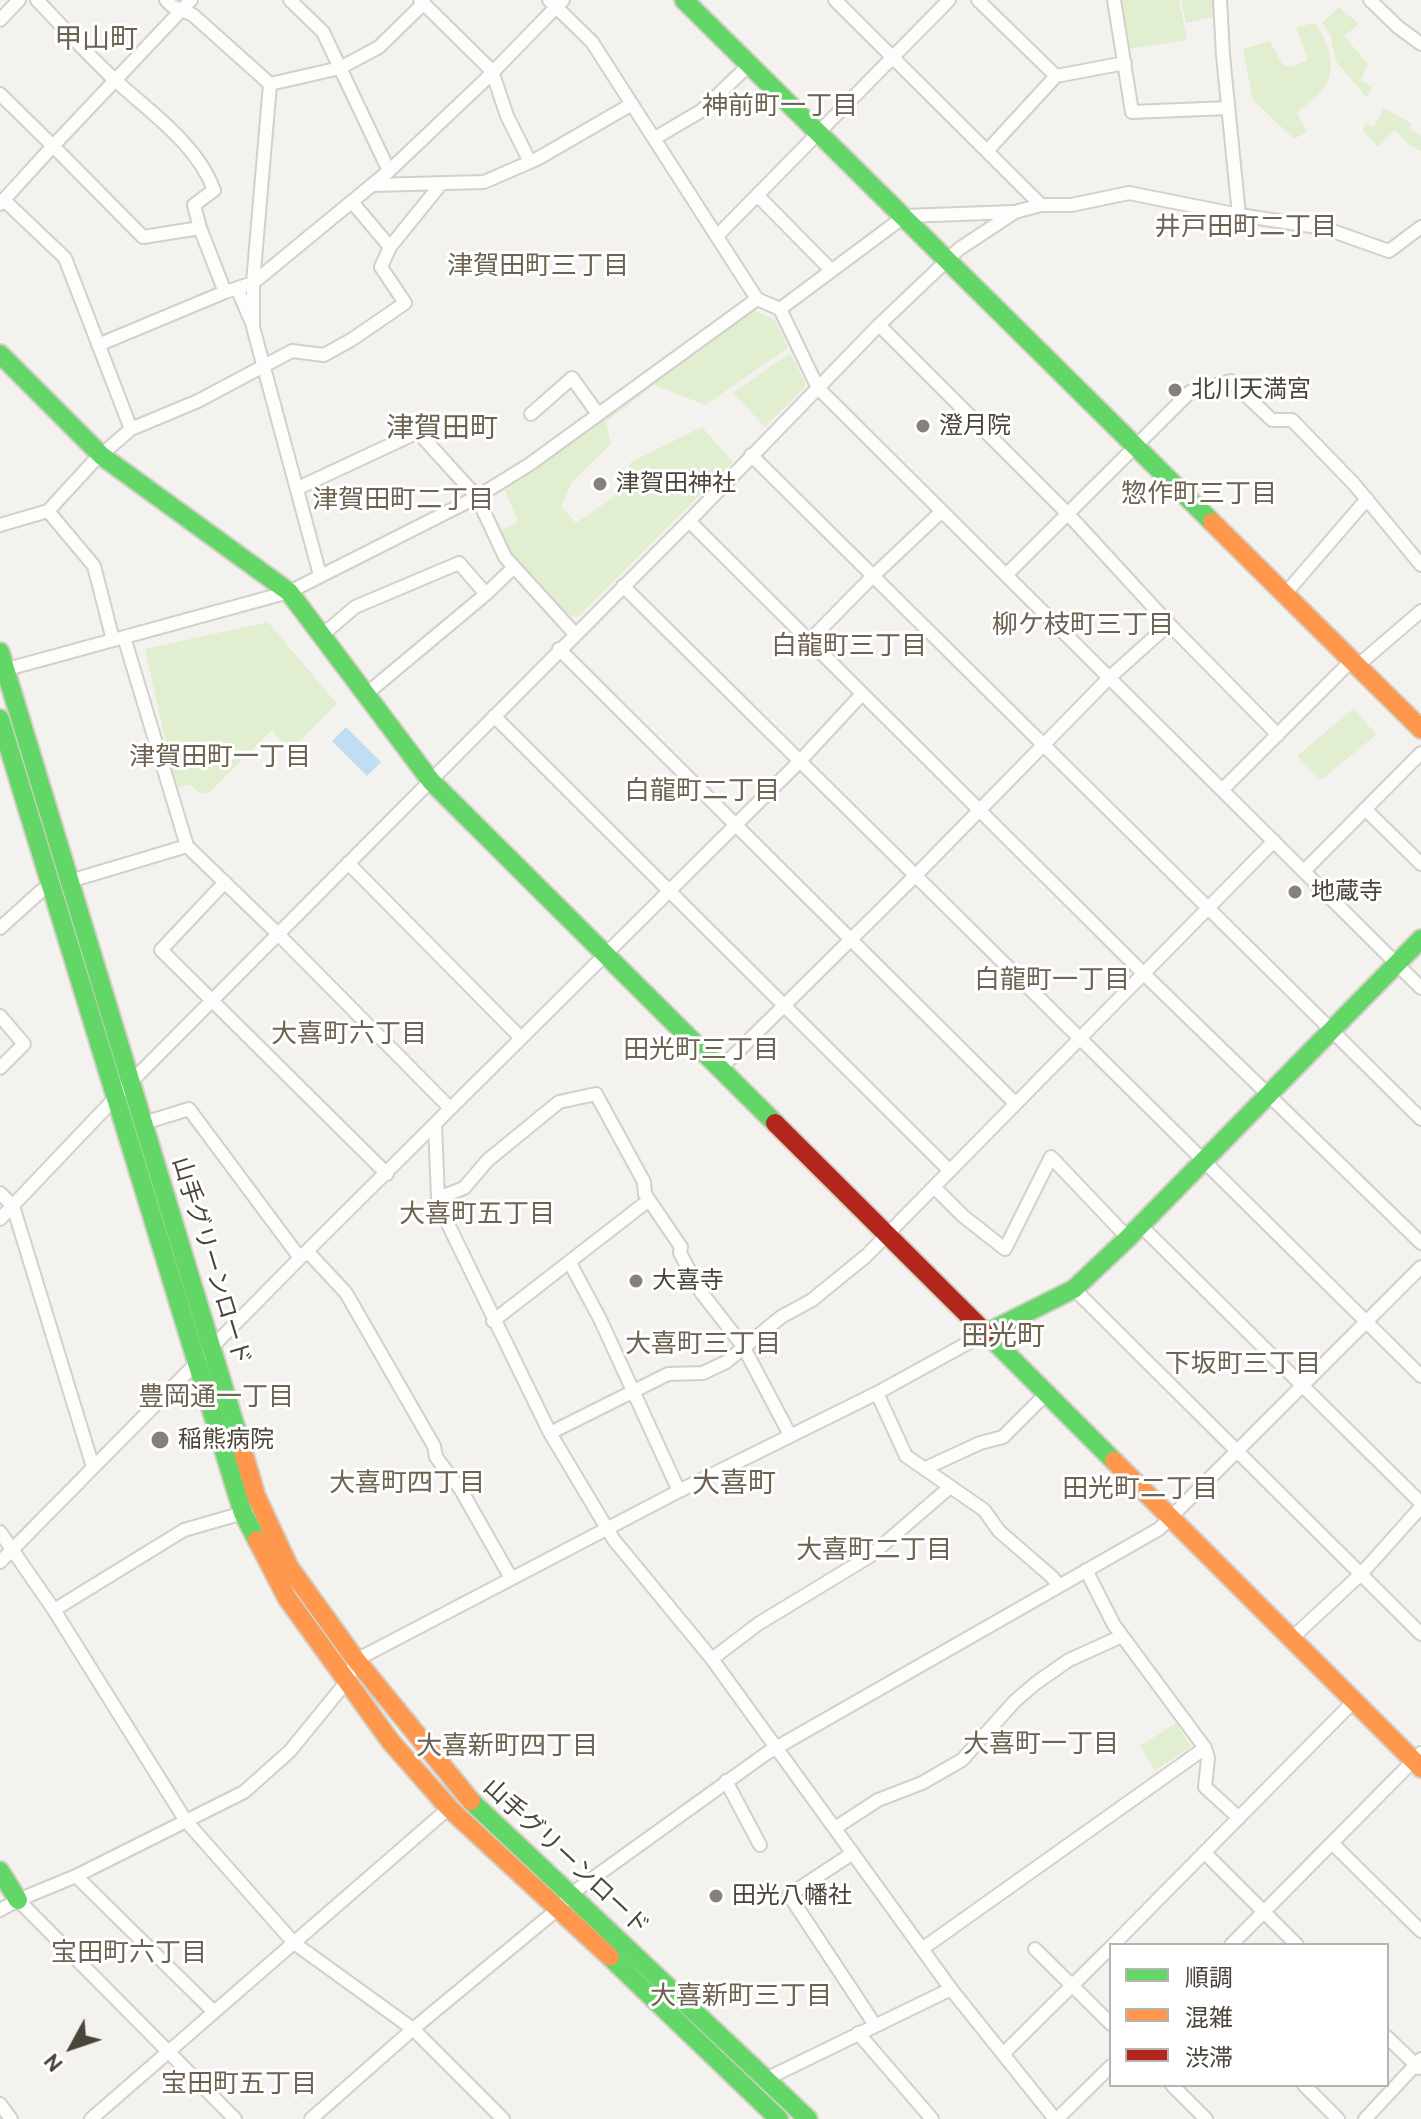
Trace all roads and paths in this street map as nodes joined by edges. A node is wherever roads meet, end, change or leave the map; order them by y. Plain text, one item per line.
1 (19, 0) edge
2 (37, 0) edge
3 (166, 0) edge
4 (290, 0) edge
5 (684, 0) edge
6 (835, 0) edge
7 (949, 0) edge
8 (978, 0) edge
9 (1114, 0) edge
10 (1220, 0) edge
11 (1370, 0) edge
12 (422, 2) edge
13 (556, 2) edge
14 (187, 5) edge
15 (0, 20) edge
16 (1421, 44) edge
17 (894, 57) junction
18 (1125, 63) junction
19 (749, 65) junction
20 (340, 68) junction
21 (492, 71) junction
22 (1056, 76) junction
23 (115, 80) junction
24 (270, 84) junction
25 (0, 94) edge
26 (632, 104) junction
27 (1228, 108) junction
28 (819, 133) junction
29 (655, 138) junction
30 (53, 146) junction
31 (988, 150) junction
32 (530, 162) junction
33 (389, 171) junction
34 (441, 184) junction
35 (373, 185) junction
36 (758, 196) junction
37 (2, 202) edge
38 (352, 202) junction
39 (1041, 205) junction
40 (1015, 212) junction
41 (1239, 215) junction
42 (905, 216) junction
43 (1421, 227) edge
44 (200, 228) junction
45 (717, 236) junction
46 (390, 247) junction
47 (946, 260) junction
48 (831, 270) junction
49 (253, 283) junction
50 (231, 290) junction
51 (757, 299) junction
52 (780, 309) junction
53 (879, 325) junction
54 (253, 327) junction
55 (98, 345) junction
56 (0, 354) edge
57 (263, 367) junction
58 (818, 388) junction
59 (531, 414) dead end
60 (598, 414) junction
61 (131, 429) junction
62 (1136, 446) junction
63 (751, 455) junction
64 (102, 456) junction
65 (298, 488) junction
66 (477, 497) junction
67 (1367, 499) junction
68 (48, 511) junction
69 (942, 511) junction
70 (1068, 514) junction
71 (689, 521) junction
72 (0, 525) edge
73 (1421, 565) edge
74 (514, 567) junction
75 (320, 575) junction
76 (1006, 575) junction
77 (873, 576) junction
78 (623, 586) junction
79 (289, 592) junction
80 (486, 594) junction
81 (1285, 594) junction
82 (1421, 611) edge
83 (1169, 624) junction
84 (575, 634) junction
85 (321, 636) junction
86 (119, 639) junction
87 (810, 640) junction
88 (559, 649) junction
89 (0, 652) edge
90 (1354, 663) junction
91 (3, 671) edge
92 (1109, 678) junction
93 (862, 694) junction
94 (365, 695) junction
95 (494, 716) junction
96 (0, 719) edge
97 (1421, 729) edge
98 (1278, 735) junction
99 (3, 739) edge
100 (1044, 745) junction
101 (1421, 753) edge
102 (799, 762) junction
103 (431, 781) junction
104 (1222, 790) junction
105 (1365, 809) junction
106 (980, 810) junction
107 (734, 825) junction
108 (1274, 841) junction
109 (187, 846) junction
110 (348, 863) junction
111 (1421, 864) edge
112 (1304, 871) junction
113 (915, 876) junction
114 (70, 881) junction
115 (225, 882) junction
116 (51, 886) junction
117 (669, 890) junction
118 (1207, 908) junction
119 (0, 928) edge
120 (278, 934) junction
121 (1421, 939) edge
122 (851, 940) junction
123 (605, 953) junction
124 (1398, 964) junction
125 (1143, 973) junction
126 (1421, 988) edge
127 (212, 1001) junction
128 (784, 1007) junction
129 (0, 1016) edge
130 (1332, 1031) junction
131 (521, 1038) junction
132 (1080, 1038) junction
133 (0, 1068) edge
134 (720, 1069) junction
135 (131, 1082) junction
136 (1268, 1094) junction
137 (117, 1096) junction
138 (1015, 1103) junction
139 (450, 1108) junction
140 (1421, 1119) edge
141 (144, 1123) junction
142 (435, 1125) junction
143 (1203, 1160) junction
144 (950, 1171) junction
145 (387, 1174) junction
146 (934, 1187) junction
147 (0, 1193) edge
148 (438, 1198) junction
149 (649, 1200) junction
150 (13, 1206) junction
151 (0, 1219) edge
152 (1134, 1232) junction
153 (887, 1233) junction
154 (1421, 1243) edge
155 (303, 1254) junction
156 (570, 1263) junction
157 (1421, 1267) edge
158 (1074, 1289) junction
159 (493, 1321) junction
160 (1367, 1322) junction
161 (986, 1333) junction
162 (213, 1345) junction
163 (743, 1346) junction
164 (197, 1365) junction
165 (1421, 1376) edge
166 (1302, 1385) junction
167 (634, 1389) junction
168 (877, 1393) junction
169 (1046, 1394) junction
170 (550, 1433) junction
171 (790, 1435) junction
172 (1237, 1452) junction
173 (93, 1467) junction
174 (926, 1468) junction
175 (950, 1487) junction
176 (679, 1491) junction
177 (1421, 1505) edge
178 (243, 1513) junction
179 (1171, 1517) junction
180 (608, 1530) junction
181 (0, 1532) edge
182 (12, 1550) junction
183 (0, 1562) edge
184 (1086, 1570) junction
185 (1361, 1574) junction
186 (511, 1578) junction
187 (1059, 1586) junction
188 (54, 1610) junction
189 (1421, 1634) edge
190 (1122, 1636) junction
191 (1292, 1638) junction
192 (712, 1659) junction
193 (356, 1660) junction
194 (347, 1681) junction
195 (1354, 1701) junction
196 (776, 1748) junction
197 (1205, 1748) junction
198 (1419, 1761) edge
199 (726, 1781) junction
200 (449, 1808) junction
201 (1239, 1818) junction
202 (186, 1821) junction
203 (835, 1828) junction
204 (1332, 1843) junction
205 (760, 1845) dead end
206 (853, 1853) junction
207 (1205, 1853) junction
208 (0, 1871) edge
209 (76, 1876) junction
210 (18, 1900) junction
211 (565, 1901) junction
212 (0, 1910) edge
213 (1264, 1912) junction
214 (1421, 1931) edge
215 (294, 1943) junction
216 (1115, 1943) edge
217 (1233, 1943) edge
218 (1295, 1943) edge
219 (922, 1949) junction
220 (1035, 1949) dead end
221 (1109, 1949) edge
222 (1072, 1986) junction
223 (951, 1989) junction
224 (214, 2012) junction
225 (1109, 2022) edge
226 (875, 2025) junction
227 (413, 2029) junction
228 (858, 2033) junction
229 (1389, 2039) edge
230 (168, 2052) junction
231 (1003, 2054) junction
232 (1419, 2064) edge
233 (1109, 2068) edge
234 (766, 2079) junction
235 (1174, 2087) edge
236 (1306, 2087) edge
237 (0, 2104) edge
238 (11, 2119) edge
239 (91, 2119) edge
240 (235, 2119) edge
241 (311, 2119) edge
242 (503, 2119) edge
243 (779, 2119) edge
244 (808, 2119) edge
245 (932, 2119) edge
246 (1056, 2119) edge
247 (1206, 2119) edge
248 (1338, 2119) edge
249 (1365, 2119) edge

1 - 15 street
2 - 23 street
3 - 14 street
4 - 20 street
5 - 19 street
6 - 17 street
7 - 17 street
8 - 22 street
9 - 18 street
10 - 27 street
11 - 16 street
12 - 20 street
12 - 21 street
13 - 21 street
13 - 26 street
14 - 23 street
14 - 24 street
17 - 28 street
17 - 31 street
18 - 22 street
18 - 27 street
19 - 28 street
19 - 29 street
20 - 24 street
20 - 33 street
21 - 32 street
21 - 33 street
22 - 31 street
23 - 30 street
23 - 44 street
24 - 49 street
25 - 30 street
26 - 29 street
26 - 32 street
27 - 41 street
28 - 36 street
28 - 42 street
29 - 45 street
30 - 37 street
30 - 44 street
31 - 39 street
32 - 34 street
33 - 35 street
34 - 35 street
34 - 46 street
35 - 38 street
36 - 45 street
36 - 48 street
37 - 55 street
38 - 46 street
38 - 49 street
39 - 40 street
39 - 41 street
40 - 42 street
40 - 47 street
41 - 43 street
42 - 47 street
42 - 48 street
44 - 50 street
45 - 51 street
46 - 57 street
47 - 53 street
47 - 62 street
48 - 52 street
49 - 50 street
49 - 54 street
50 - 54 street
50 - 55 street
51 - 52 street
51 - 60 street
52 - 58 street
53 - 58 street
53 - 70 street
54 - 57 street
55 - 61 street
56 - 64 street
57 - 61 street
57 - 65 street
58 - 63 street
58 - 69 street
59 - 60 street
60 - 66 street
61 - 64 street
62 - 67 street
62 - 70 street
62 - 81 street
63 - 71 street
63 - 77 street
64 - 68 street
64 - 79 street
65 - 66 street
65 - 75 street
66 - 74 street
66 - 75 street
67 - 73 street
67 - 81 street
68 - 72 street
68 - 86 street
69 - 76 street
69 - 77 street
70 - 76 street
70 - 83 street
71 - 78 street
71 - 87 street
74 - 80 street
74 - 84 street
75 - 79 street
76 - 92 street
77 - 87 street
77 - 100 street
78 - 84 street
78 - 102 street
79 - 85 street
79 - 86 street
80 - 85 street
80 - 94 street
81 - 90 street
82 - 90 street
83 - 92 street
83 - 98 street
84 - 88 street
85 - 94 street
86 - 91 street
86 - 109 street
87 - 93 street
88 - 95 street
88 - 107 street
89 - 91 street, 山手グリーンロード
90 - 97 street
90 - 98 street
91 - 114 street, 山手グリーンロード
92 - 100 street
92 - 104 street
93 - 102 street
93 - 106 street
94 - 103 street
95 - 103 street
95 - 117 street
96 - 99 street, 山手グリーンロード
98 - 104 street
99 - 116 street, 山手グリーンロード
100 - 106 street
100 - 118 street
101 - 105 street
102 - 107 street
102 - 113 street
103 - 110 street
103 - 123 street
104 - 108 street
105 - 111 street
105 - 112 street
106 - 113 street
106 - 125 street
107 - 117 street
107 - 122 street
108 - 112 street
108 - 118 street
109 - 114 street
109 - 115 street
110 - 120 street
110 - 131 street
112 - 124 street
113 - 122 street
113 - 132 street
114 - 135 street, 山手グリーンロード
115 - 120 street
115 - 127 street
116 - 119 street
116 - 137 street, 山手グリーンロード
117 - 123 street
117 - 128 street
118 - 125 street
118 - 130 street
120 - 127 street
120 - 139 street
121 - 124 street
122 - 128 street
122 - 138 street
123 - 131 street
123 - 134 street
124 - 126 street
124 - 130 street
125 - 132 street
125 - 136 street
127 - 135 street
127 - 145 street
128 - 134 street
128 - 144 street
129 - 133 street
130 - 136 street
130 - 140 street
131 - 139 street
132 - 138 street
132 - 143 street
134 - 153 street
135 - 137 street
135 - 141 street, 山手グリーンロード
136 - 143 street
136 - 154 street
137 - 150 street
137 - 164 street, 山手グリーンロード
138 - 144 street
139 - 142 street
141 - 155 street
141 - 162 street, 山手グリーンロード
142 - 145 street
142 - 148 street
143 - 152 street
143 - 160 street
144 - 146 street
145 - 155 street
146 - 152 street
146 - 153 street
147 - 150 street
148 - 149 street
148 - 159 street
149 - 156 street
149 - 163 street
150 - 151 street
150 - 173 street
152 - 158 street
152 - 166 street
153 - 161 street
153 - 163 street
155 - 162 street
155 - 186 street
156 - 159 street
156 - 167 street
157 - 160 street
158 - 161 street
158 - 172 street
159 - 170 street
160 - 165 street
160 - 166 street
161 - 168 street
161 - 169 street
162 - 164 street
162 - 193 street, 山手グリーンロード
163 - 167 street
163 - 171 street
164 - 173 street
164 - 178 street, 山手グリーンロード
166 - 172 street
166 - 177 street
167 - 170 street
167 - 176 street
168 - 171 street
168 - 174 street
169 - 174 street
169 - 179 street
170 - 180 street
171 - 176 street
172 - 179 street
172 - 185 street
173 - 182 street
174 - 175 street
175 - 187 street
175 - 192 street
176 - 180 street
177 - 185 street
178 - 188 street
178 - 194 street, 山手グリーンロード
179 - 184 street
179 - 191 street
180 - 186 street
180 - 192 street
181 - 182 street
182 - 183 street
182 - 188 street
184 - 187 street
184 - 190 street
185 - 189 street
185 - 191 street
186 - 193 street
187 - 196 street
188 - 202 street
190 - 197 street
190 - 203 street
191 - 195 street
192 - 196 street
193 - 194 street
193 - 211 street, 山手グリーンロード
194 - 200 street, 山手グリーンロード
194 - 202 street
195 - 198 street
195 - 201 street
196 - 199 street
196 - 203 street
197 - 201 street
197 - 219 street
198 - 204 street
199 - 205 street
199 - 211 street
200 - 211 street, 山手グリーンロード
200 - 215 street
201 - 207 street
202 - 209 street
202 - 215 street
203 - 206 street
204 - 213 street
204 - 214 street
206 - 219 street
206 - 226 street
207 - 213 street
207 - 216 street
208 - 210 street
209 - 210 street
209 - 224 street
210 - 212 street
210 - 230 street
211 - 227 street
211 - 234 street, 山手グリーンロード
211 - 243 street, 山手グリーンロード
213 - 217 street
213 - 218 street
215 - 224 street
215 - 227 street
219 - 223 street
220 - 222 street
221 - 222 street
222 - 225 street
222 - 231 street
223 - 226 street
223 - 231 street
224 - 230 street
226 - 228 street
227 - 241 street
227 - 242 street
228 - 234 street
228 - 245 street
229 - 232 street
230 - 239 street
230 - 240 street
231 - 246 street
232 - 249 street
233 - 246 street
234 - 244 street, 山手グリーンロード
235 - 247 street
236 - 248 street
237 - 238 street

